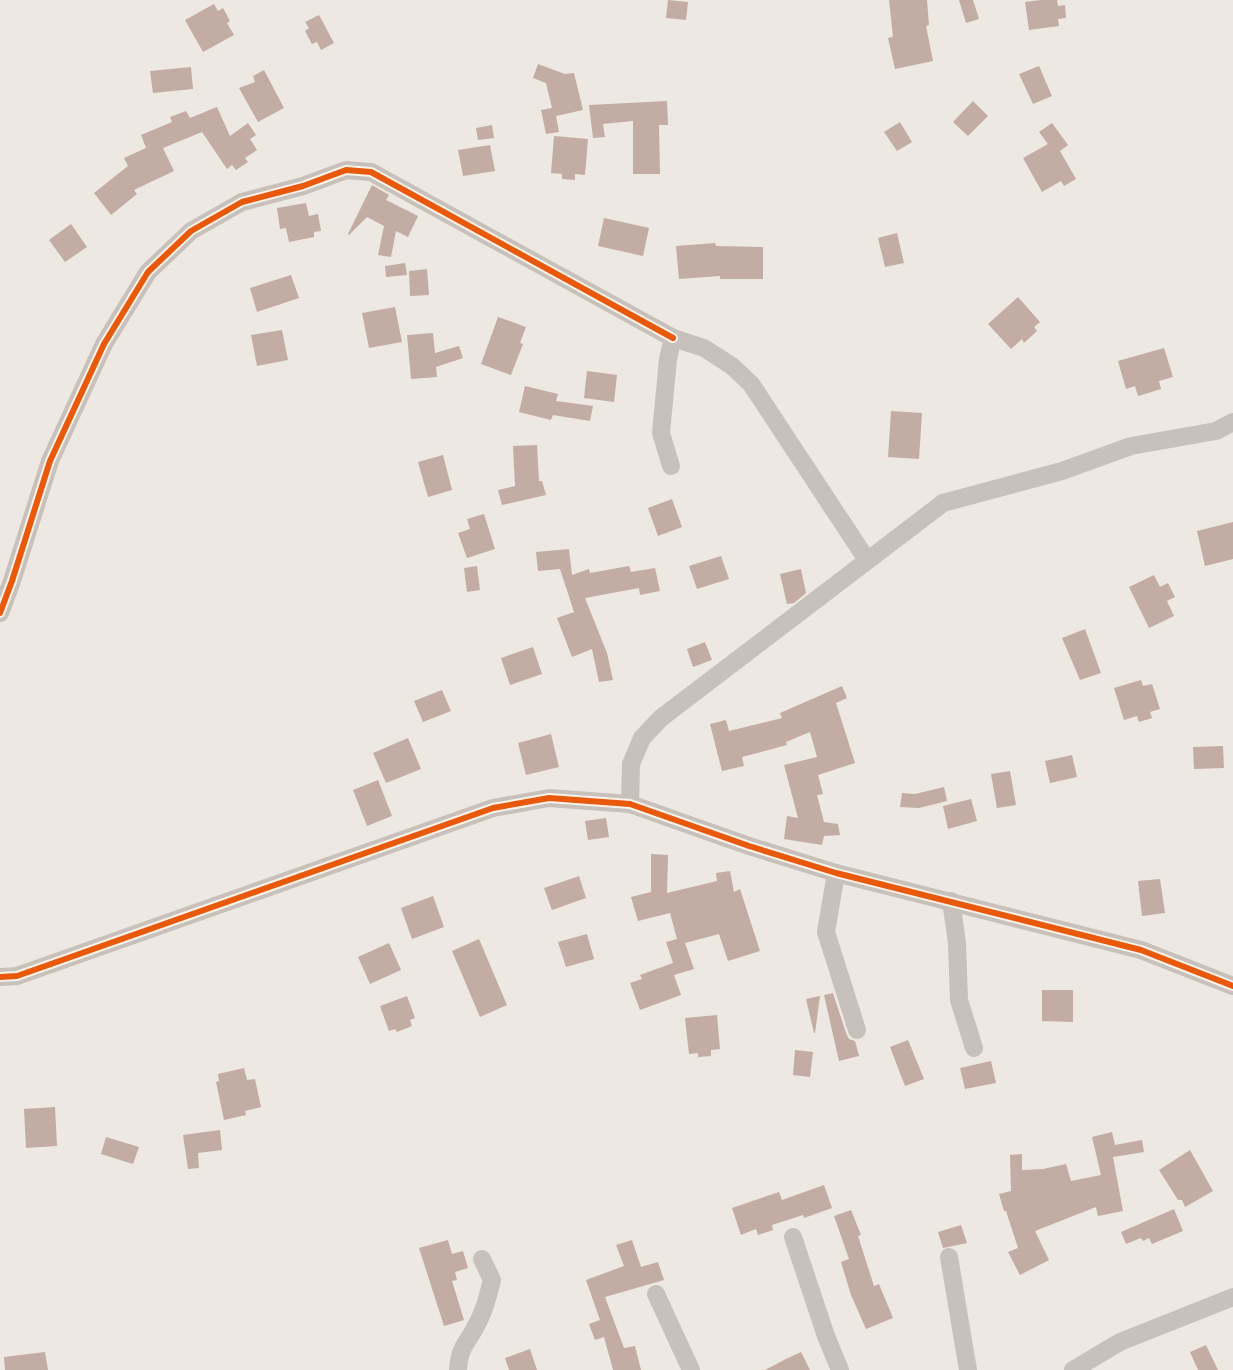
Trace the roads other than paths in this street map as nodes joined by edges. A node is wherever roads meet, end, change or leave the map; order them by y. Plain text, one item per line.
1 (673, 338) junction
2 (1233, 422) edge
3 (671, 466) dead end
4 (867, 560) junction
5 (0, 612) edge
6 (630, 804) junction
7 (836, 873) junction
8 (951, 901) junction
9 (0, 969) edge
10 (9, 977) edge
11 (1233, 986) edge
12 (857, 1030) dead end
13 (974, 1048) dead end
14 (793, 1238) dead end
15 (949, 1257) dead end
16 (482, 1259) dead end
17 (656, 1294) dead end
18 (1233, 1298) edge
19 (459, 1370) edge
20 (691, 1370) edge
21 (840, 1370) edge
22 (968, 1370) edge
23 (1073, 1370) edge

1 - 3 street
1 - 4 street
1 - 5 street
2 - 4 street
4 - 6 street
6 - 7 street
6 - 10 street
7 - 8 street
7 - 12 street
8 - 11 street
8 - 13 street
9 - 10 street
14 - 21 street
15 - 22 street
16 - 19 street
17 - 20 street
18 - 23 street

